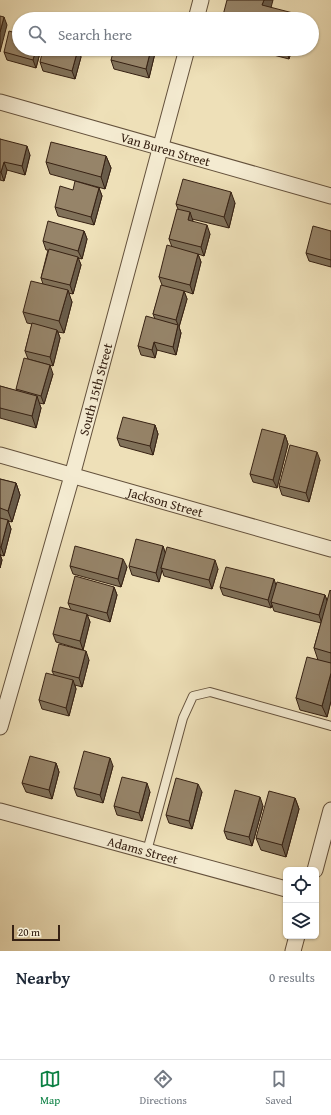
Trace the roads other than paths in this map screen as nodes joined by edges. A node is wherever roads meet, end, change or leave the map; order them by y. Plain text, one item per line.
1 (201, 0) edge
2 (198, 12) edge
3 (185, 56) edge
4 (0, 102) edge
5 (160, 148) junction
6 (331, 196) edge
7 (0, 455) edge
8 (72, 476) junction
9 (331, 549) edge
10 (331, 726) edge
11 (0, 728) edge
12 (331, 810) edge
13 (0, 811) edge
14 (147, 851) junction
15 (316, 867) edge
16 (283, 889) edge
17 (296, 939) edge
18 (293, 951) edge

1 - 2 street
3 - 5 street, South 15th Street
4 - 5 street, Van Buren Street
5 - 6 street, Van Buren Street
5 - 8 street, South 15th Street
7 - 8 street, Jackson Street
8 - 9 street, Jackson Street
8 - 11 street, South 15th Street
10 - 14 lane
12 - 15 street
13 - 14 street, Adams Street
14 - 16 street, Adams Street
17 - 18 street

